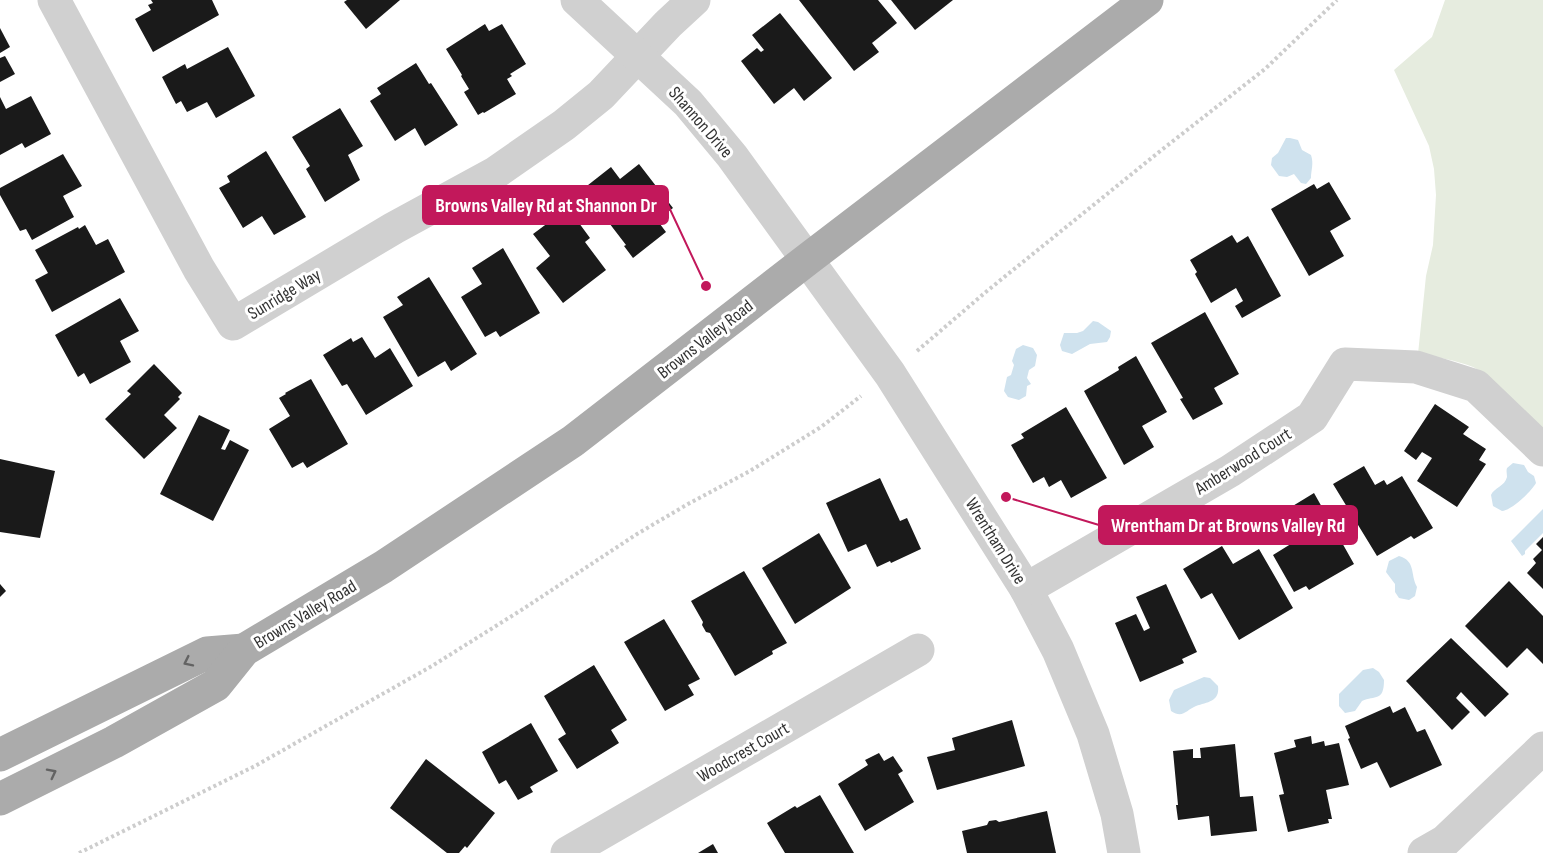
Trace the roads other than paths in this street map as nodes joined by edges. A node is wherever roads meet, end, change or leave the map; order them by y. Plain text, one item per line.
1 (54, 0) edge
2 (577, 0) edge
3 (694, 0) edge
4 (1147, 0) edge
5 (638, 55) junction
6 (808, 259) junction
7 (1543, 450) edge
8 (1026, 589) junction
9 (244, 650) junction
10 (918, 650) dead end
11 (1543, 748) edge
12 (0, 755) edge
13 (0, 799) edge
14 (567, 853) edge
15 (1124, 853) edge
16 (1424, 853) edge

1 - 5 street, Sunridge Way
2 - 5 street, Shannon Drive
3 - 5 street
4 - 6 main road, Browns Valley Road
5 - 6 street, Shannon Drive
6 - 8 street, Wrentham Drive
6 - 9 main road, Browns Valley Road
7 - 8 street, Amberwood Court
8 - 15 street, Wrentham Drive
9 -> 12 main road, Browns Valley Road
13 -> 9 main road, Browns Valley Road
10 - 14 street, Woodcrest Court
11 - 16 street

